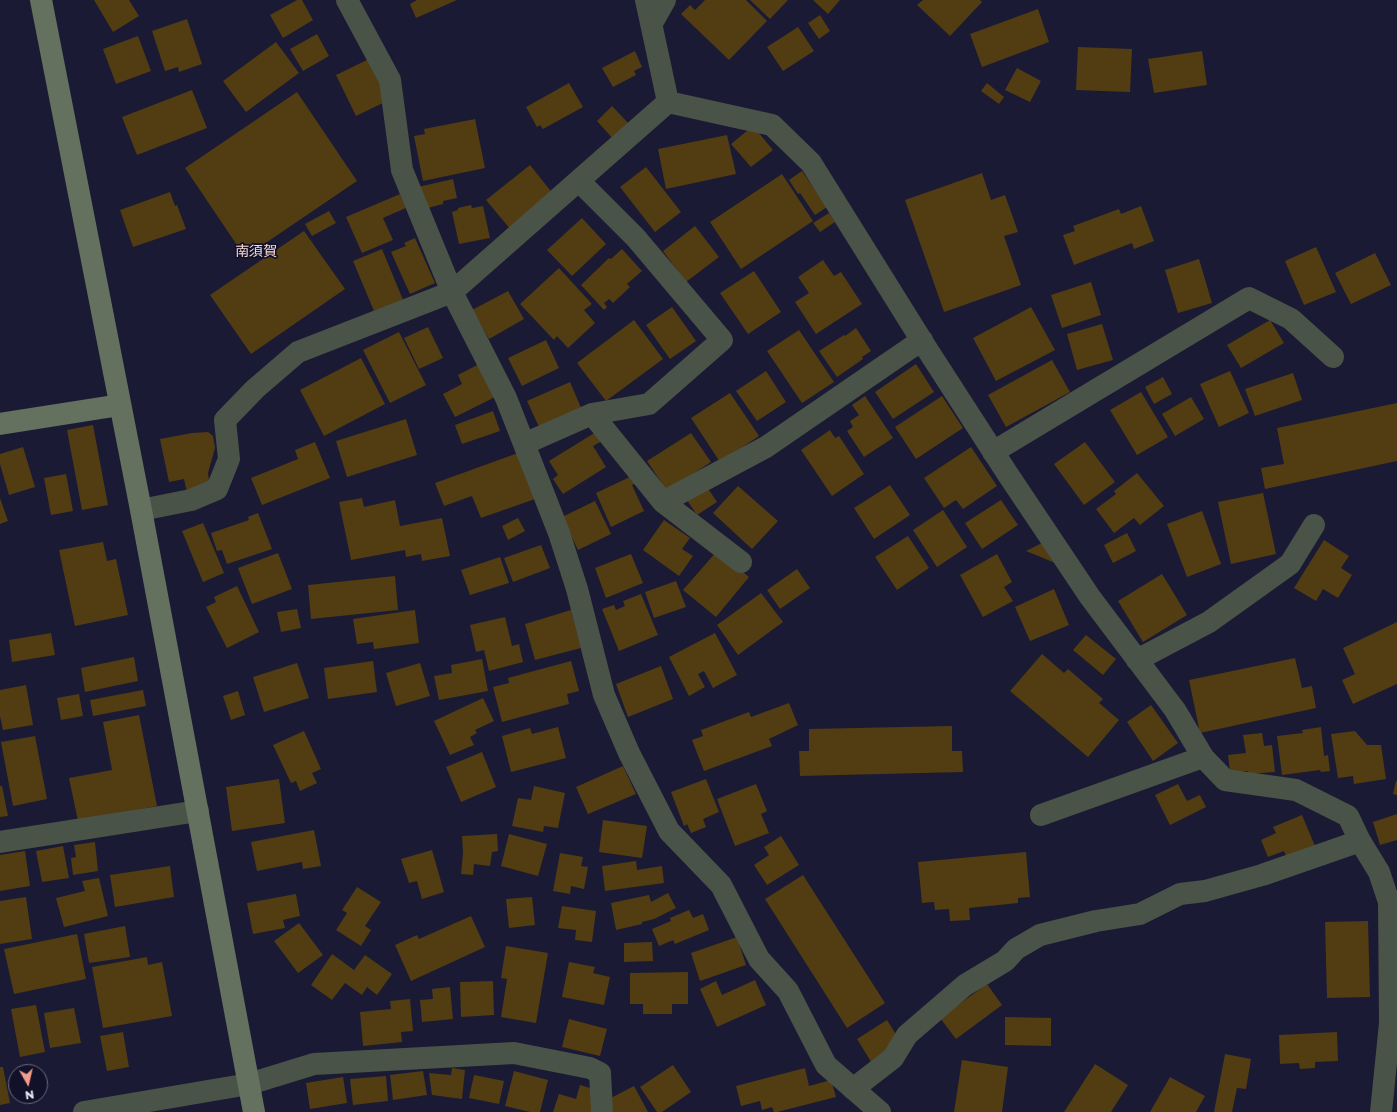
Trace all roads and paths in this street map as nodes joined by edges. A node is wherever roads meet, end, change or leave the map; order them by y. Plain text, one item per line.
1 (41, 0) edge
2 (347, 0) edge
3 (646, 0) edge
4 (665, 0) edge
5 (652, 23) junction
6 (668, 102) junction
7 (579, 181) junction
8 (452, 292) junction
9 (922, 340) junction
10 (1333, 357) dead end
11 (120, 405) junction
12 (592, 414) junction
13 (0, 424) edge
14 (524, 444) junction
15 (993, 452) junction
16 (663, 502) junction
17 (141, 510) junction
18 (1314, 525) dead end
19 (741, 562) dead end
20 (1137, 660) junction
21 (1203, 757) junction
22 (198, 810) junction
23 (1041, 815) dead end
24 (1360, 841) junction
25 (0, 842) edge
26 (1394, 1023) edge
27 (249, 1084) junction
28 (853, 1089) junction
29 (84, 1112) edge
30 (254, 1112) edge
31 (602, 1112) edge
32 (880, 1112) edge
33 (1381, 1112) edge

1 - 11 street
2 - 8 street
3 - 5 street
4 - 5 street
5 - 6 street
6 - 7 street
6 - 9 street
7 - 8 street
7 - 12 street
8 - 14 street
8 - 17 street
9 - 15 street
9 - 16 street
10 - 15 street
11 - 13 street
11 - 17 street
12 - 14 street
12 - 16 street
14 - 28 street
15 - 20 street
16 - 19 street
17 - 22 street
18 - 20 street
20 - 21 street
21 - 23 street
21 - 24 street
22 - 25 street
22 - 27 street
24 - 26 street
24 - 28 street
26 - 33 street
27 - 29 street
27 - 30 street
27 - 31 street
28 - 32 street

